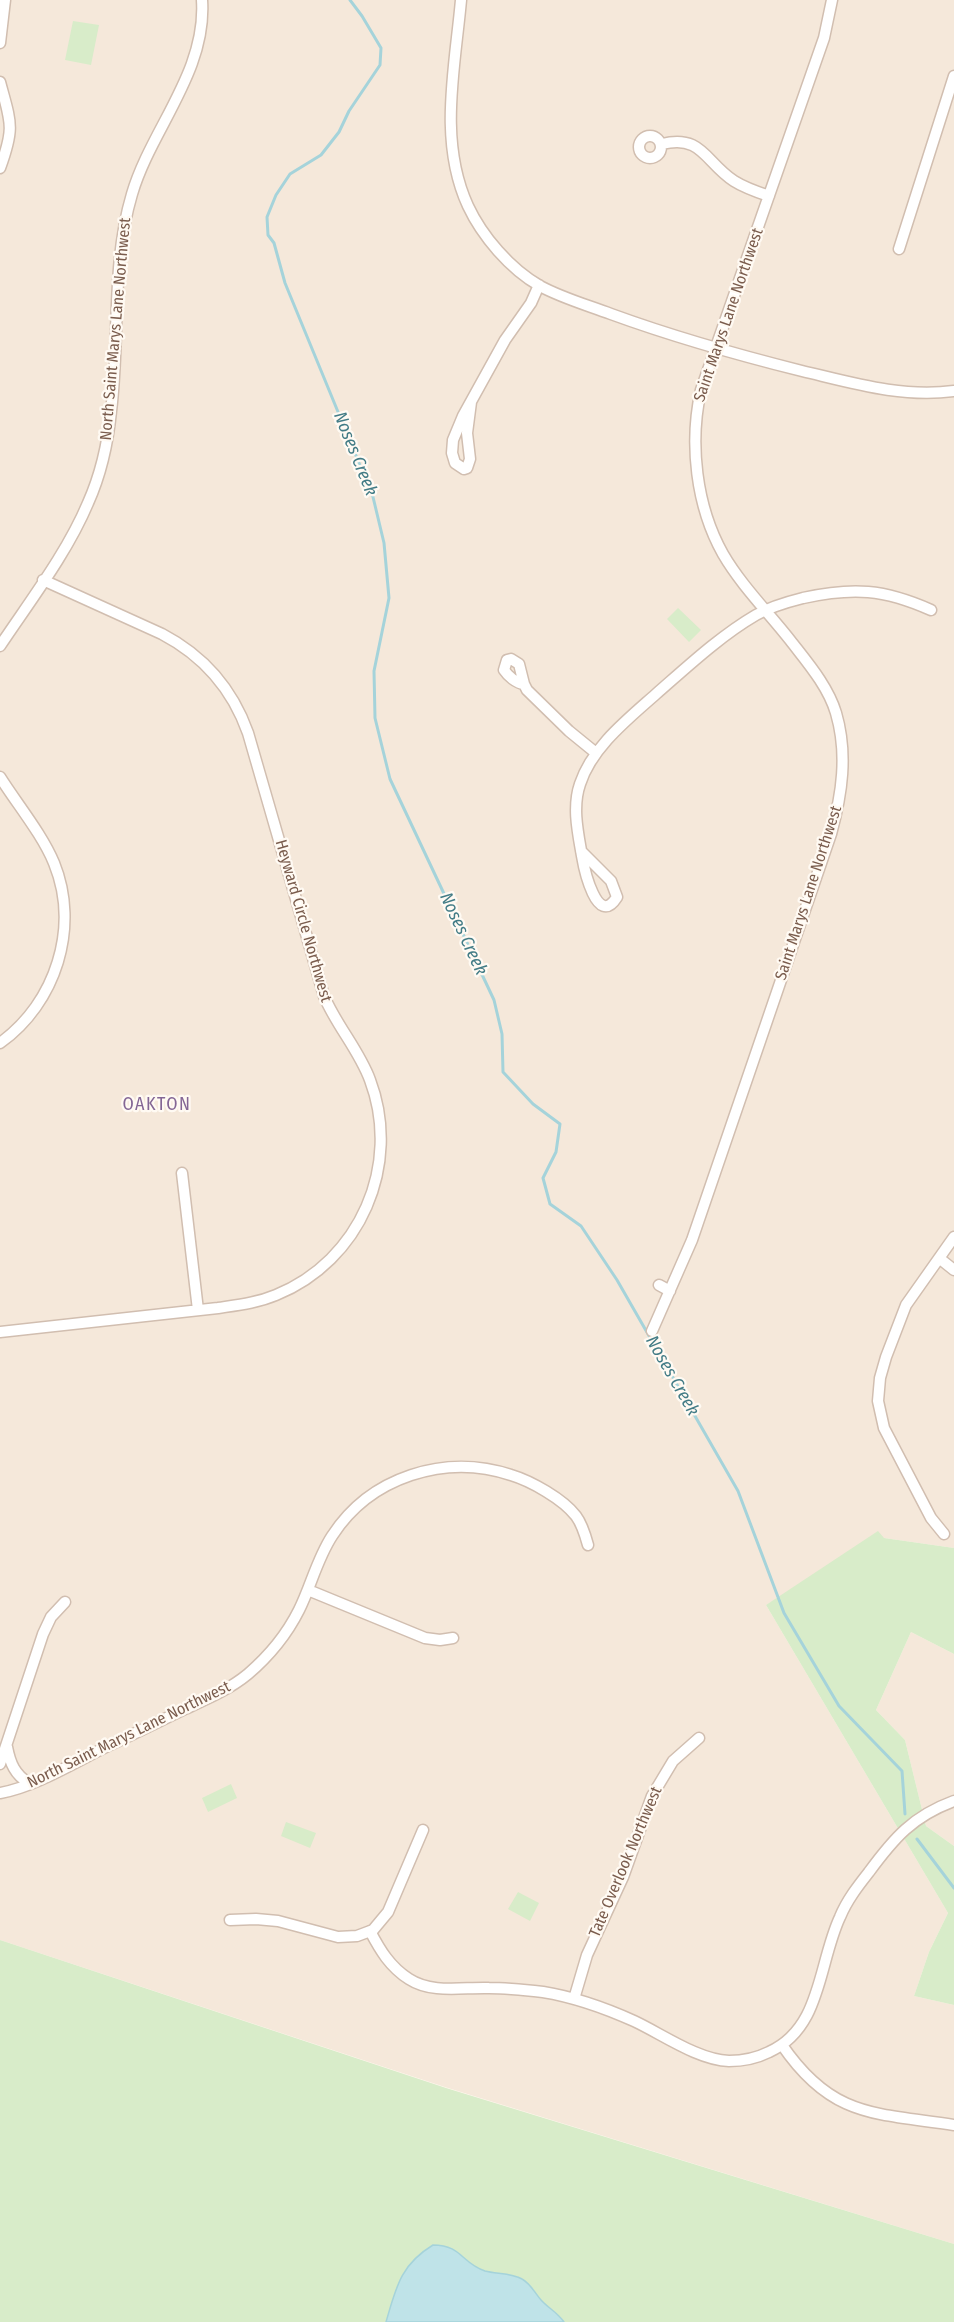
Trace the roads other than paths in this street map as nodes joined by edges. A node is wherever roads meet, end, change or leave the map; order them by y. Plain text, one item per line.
1 (5, 0) edge
2 (202, 0) edge
3 (461, 0) edge
4 (832, 0) edge
5 (0, 43) edge
6 (954, 76) edge
7 (0, 82) edge
8 (662, 144) dead end
9 (0, 168) edge
10 (770, 196) junction
11 (899, 249) dead end
12 (539, 285) junction
13 (716, 349) junction
14 (954, 391) edge
15 (471, 402) junction
16 (43, 580) junction
17 (766, 610) junction
18 (931, 610) dead end
19 (0, 646) edge
20 (524, 684) dead end
21 (596, 753) junction
22 (0, 777) edge
23 (581, 851) junction
24 (0, 1043) edge
25 (182, 1173) dead end
26 (954, 1237) edge
27 (939, 1258) junction
28 (954, 1270) edge
29 (659, 1285) dead end
30 (670, 1290) junction
31 (198, 1310) junction
32 (652, 1331) dead end
33 (0, 1332) edge
34 (944, 1534) dead end
35 (588, 1545) dead end
36 (308, 1590) junction
37 (65, 1602) dead end
38 (453, 1638) dead end
39 (699, 1738) dead end
40 (7, 1744) junction
41 (0, 1764) edge
42 (29, 1784) junction
43 (0, 1793) edge
44 (954, 1801) edge
45 (423, 1830) dead end
46 (230, 1920) dead end
47 (369, 1931) junction
48 (574, 1999) junction
49 (782, 2045) junction
50 (954, 2125) edge

1 - 5 street
2 - 16 street, North Saint Marys Lane Northwest
3 - 12 street
4 - 10 street, Saint Marys Lane Northwest
6 - 11 street
7 - 9 street
8 - 10 street
10 - 13 street, Saint Marys Lane Northwest
12 - 13 street
12 - 15 street
13 - 14 street
13 - 17 street, Saint Marys Lane Northwest
15 - 15 street
16 - 19 street, North Saint Marys Lane Northwest
16 - 31 street, Heyward Circle Northwest
17 - 18 street
17 - 21 street
17 - 30 street, Saint Marys Lane Northwest
20 - 21 street
21 - 23 street
22 - 24 street
23 - 23 street
25 - 31 street
26 - 27 street
27 - 28 street
27 - 34 street
29 - 30 street
30 - 32 street, Saint Marys Lane Northwest
31 - 33 street, Heyward Circle Northwest
35 - 36 street, North Saint Marys Lane Northwest
36 - 38 street
36 - 42 street, North Saint Marys Lane Northwest
37 - 40 street
39 - 48 street, Tate Overlook Northwest
40 - 41 street
40 - 42 street
42 - 43 street, North Saint Marys Lane Northwest
44 - 49 street
45 - 47 street
46 - 47 street
47 - 48 street
48 - 49 street
49 - 50 street

